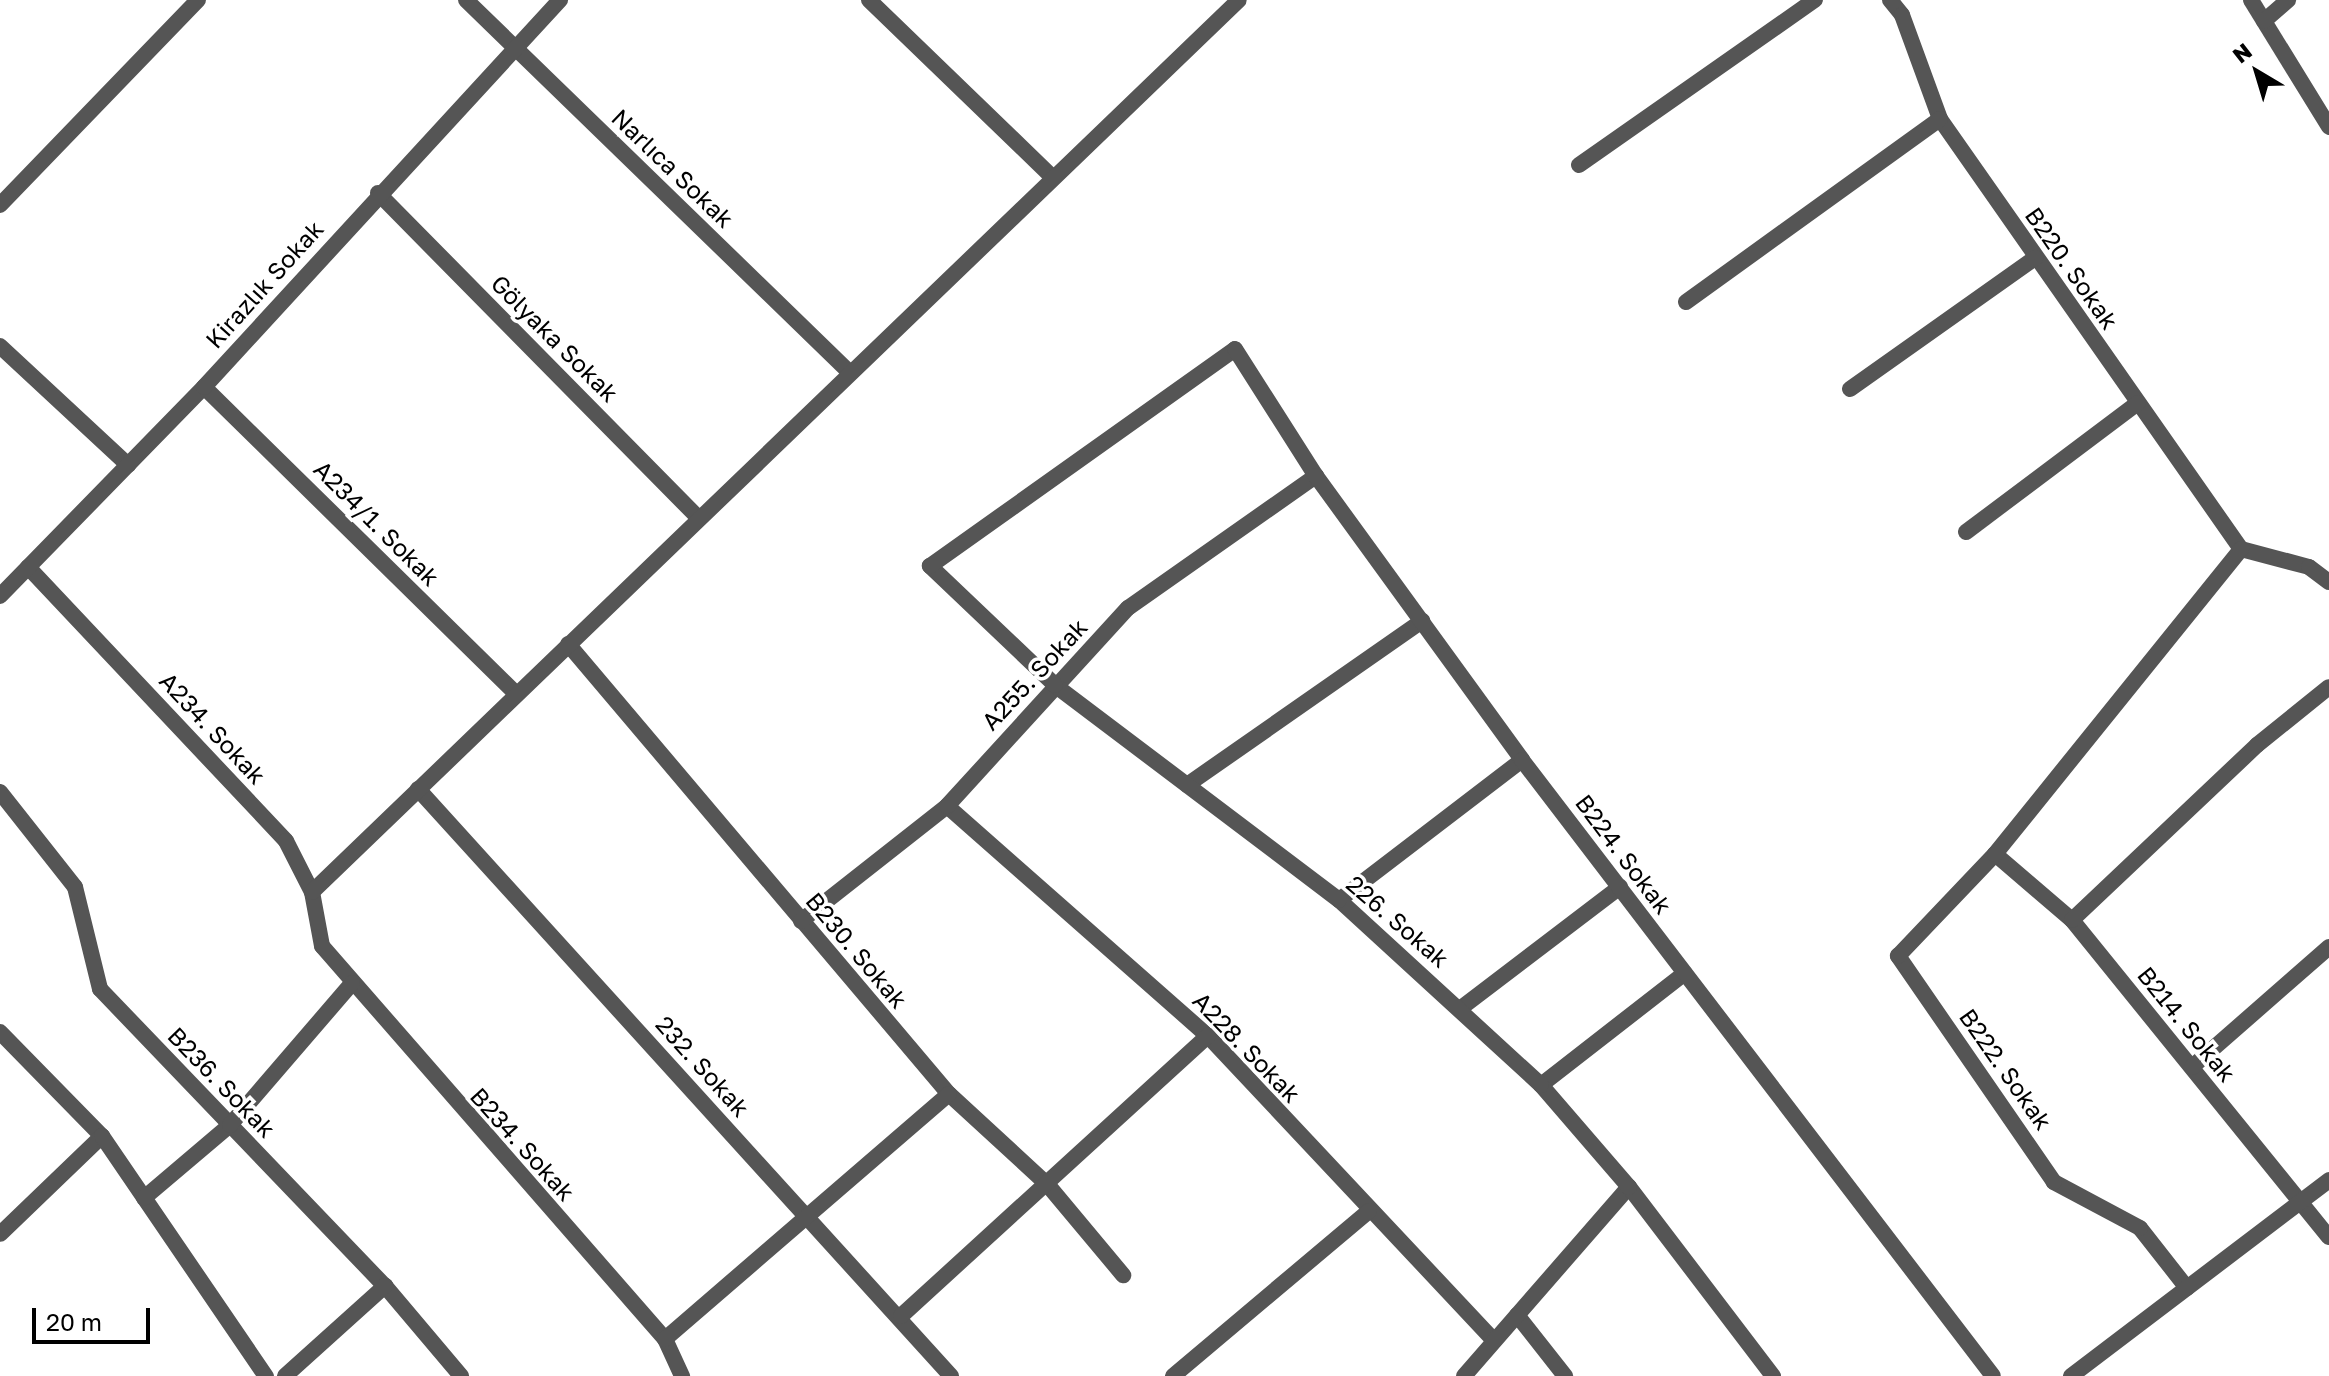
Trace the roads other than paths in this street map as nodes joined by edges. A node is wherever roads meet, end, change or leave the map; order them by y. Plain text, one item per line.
1 (198, 0) edge
2 (466, 0) edge
3 (560, 0) edge
4 (869, 0) edge
5 (1212, 0) edge
6 (1239, 0) edge
7 (1815, 0) edge
8 (1890, 0) edge
9 (2251, 0) edge
10 (2288, 0) edge
11 (1225, 13) junction
12 (2264, 21) junction
13 (513, 47) junction
14 (1940, 119) junction
15 (2329, 127) edge
16 (1579, 165) dead end
17 (1052, 177) junction
18 (378, 193) junction
19 (0, 205) edge
20 (2035, 258) junction
21 (1686, 302) dead end
22 (0, 346) edge
23 (848, 371) junction
24 (204, 387) junction
25 (1850, 389) dead end
26 (2138, 403) junction
27 (128, 465) junction
28 (1316, 476) junction
29 (697, 517) junction
30 (1966, 532) dead end
31 (2241, 549) junction
32 (930, 566) joint
33 (28, 567) junction
34 (2329, 582) edge
35 (0, 596) edge
36 (1422, 621) junction
37 (568, 644) junction
38 (1055, 685) junction
39 (2329, 687) edge
40 (516, 694) junction
41 (1522, 760) junction
42 (1187, 785) junction
43 (418, 789) junction
44 (0, 792) edge
45 (947, 806) junction
46 (1995, 854) junction
47 (1620, 887) junction
48 (312, 892) junction
49 (1339, 900) junction
50 (2072, 920) junction
51 (801, 921) junction
52 (322, 946) joint
53 (2329, 947) edge
54 (1685, 973) junction
55 (352, 983) junction
56 (1461, 1008) junction
57 (0, 1032) edge
58 (1208, 1036) junction
59 (2192, 1067) junction
60 (1541, 1085) junction
61 (949, 1094) junction
62 (230, 1125) junction
63 (102, 1136) junction
64 (2329, 1180) edge
65 (1047, 1184) junction
66 (1629, 1187) junction
67 (144, 1198) junction
68 (2300, 1202) junction
69 (1369, 1211) junction
70 (807, 1216) junction
71 (0, 1234) edge
72 (2329, 1237) edge
73 (1123, 1275) dead end
74 (385, 1286) junction
75 (2187, 1288) junction
76 (1517, 1315) junction
77 (901, 1316) junction
78 (665, 1339) junction
79 (1494, 1341) junction
80 (266, 1376) edge
81 (285, 1376) edge
82 (461, 1376) edge
83 (682, 1376) edge
84 (951, 1376) edge
85 (1173, 1376) edge
86 (1464, 1376) edge
87 (1565, 1376) edge
88 (1773, 1376) edge
89 (1993, 1376) edge
90 (2071, 1376) edge

1 - 19 street
2 - 13 street, Narlıca Sokak
3 - 13 street, Kirazlık Sokak
4 - 17 street
5 - 11 street
6 - 11 street
7 - 16 street
8 - 14 street, B220. Sokak
9 - 12 street
10 - 12 street
11 - 17 street
12 - 15 street
13 - 18 street, Kirazlık Sokak
13 - 23 street, Narlıca Sokak
14 - 20 street, B220. Sokak
14 - 21 street
17 - 23 street
18 - 24 street, Kirazlık Sokak
18 - 29 street, Gölyaka Sokak
20 - 25 street
20 - 26 street, B220. Sokak
22 - 27 street
23 - 29 street
24 - 27 street, Kirazlık Sokak
24 - 40 street, A234/1. Sokak
26 - 30 street
26 - 31 street, B220. Sokak
27 - 33 street, Kirazlık Sokak
28 - 32 street, B224. Sokak
28 - 36 street, B224. Sokak
28 - 38 street, A255. Sokak
29 - 37 street
31 - 34 street
31 - 46 street
32 - 38 street, 226. Sokak
33 - 35 street, Kirazlık Sokak
33 - 48 street, A234. Sokak
36 - 41 street, B224. Sokak
36 - 42 street
37 - 40 street
37 - 51 street, B230. Sokak
38 - 42 street, 226. Sokak
38 - 45 street, A255. Sokak
39 - 50 street
40 - 43 street
41 - 47 street, B224. Sokak
41 - 49 street
42 - 49 street, 226. Sokak
43 - 48 street
43 - 70 street, 232. Sokak
44 - 62 street, B236. Sokak
45 - 51 street, A255. Sokak
45 - 58 street, A228. Sokak
46 - 50 street, B214. Sokak
46 - 75 street, B222. Sokak
47 - 54 street, B224. Sokak
47 - 56 street
48 - 52 street, A234. Sokak
49 - 56 street, 226. Sokak
50 - 59 street, B214. Sokak
51 - 61 street, B230. Sokak
52 - 55 street, B234. Sokak
53 - 59 street
54 - 60 street
54 - 89 street, B224. Sokak
55 - 62 street
55 - 78 street, B234. Sokak
56 - 60 street, 226. Sokak
57 - 63 street
58 - 65 street
58 - 69 street, A228. Sokak
59 - 68 street, B214. Sokak
60 - 66 street, 226. Sokak
61 - 65 street, B230. Sokak
61 - 70 street
62 - 67 street
62 - 74 street, B236. Sokak
63 - 67 street
63 - 71 street
64 - 68 street
65 - 73 street, B230. Sokak
65 - 77 street
66 - 76 street
66 - 88 street, 226. Sokak
67 - 80 street
68 - 72 street, B214. Sokak
68 - 75 street
69 - 79 street, A228. Sokak
69 - 85 street
70 - 77 street, 232. Sokak
70 - 78 street
74 - 81 street
74 - 82 street, B236. Sokak
75 - 90 street
76 - 79 street
76 - 87 street
77 - 84 street, 232. Sokak
78 - 83 street, B234. Sokak
79 - 86 street

